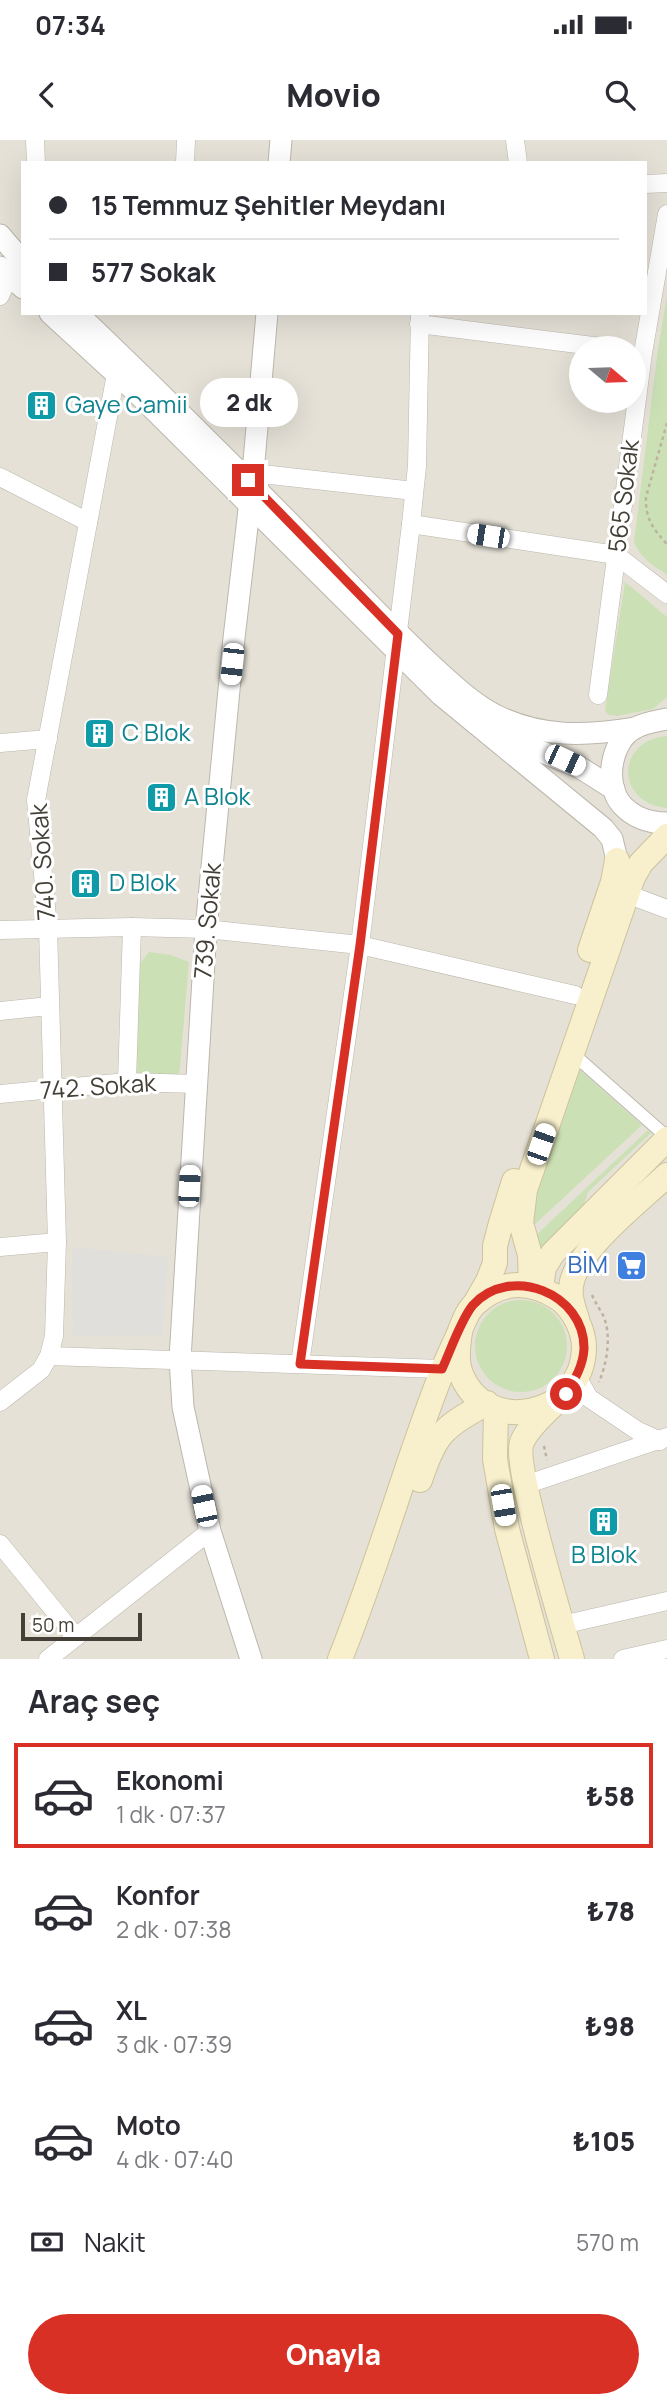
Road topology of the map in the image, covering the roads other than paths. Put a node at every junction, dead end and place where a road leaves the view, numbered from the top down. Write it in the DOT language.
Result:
graph roads {
  1 [pos="35,140"];
  2 [pos="186,140"];
  3 [pos="281,140"];
  4 [pos="515,140"];
  5 [pos="36,161"];
  6 [pos="186,161"];
  7 [pos="279,161"];
  8 [pos="518,161"];
  9 [pos="667,183"];
  10 [pos="647,184"];
  11 [pos="667,214"];
  12 [pos="0,235"];
  13 [pos="16,267"];
  14 [pos="0,296"];
  15 [pos="647,309"];
  16 [pos="52,315"];
  17 [pos="79,315"];
  18 [pos="267,315"];
  19 [pos="646,315"];
  20 [pos="420,318"];
  21 [pos="641,336"];
  22 [pos="569,342"];
  23 [pos="116,374"];
  24 [pos="631,413"];
  25 [pos="0,477"];
  26 [pos="253,479"];
  27 [pos="414,491"];
  28 [pos="250,508"];
  29 [pos="88,522"];
  30 [pos="411,524"];
  31 [pos="616,555"];
  32 [pos="667,594"];
  33 [pos="397,642"];
  34 [pos="598,695"];
  35 [pos="656,720"];
  36 [pos="479,725"];
  37 [pos="48,740"];
  38 [pos="0,743"];
  39 [pos="618,797"];
  40 [pos="667,823"];
  41 [pos="667,836"];
  42 [pos="617,860"];
  43 [pos="627,894"];
  44 [pos="667,909"];
  45 [pos="132,927"];
  46 [pos="48,928"];
  47 [pos="206,929"];
  48 [pos="0,930"];
  49 [pos="360,945"];
  50 [pos="575,995"];
  51 [pos="49,1006"];
  52 [pos="0,1012"];
  53 [pos="572,1053"];
  54 [pos="127,1082"];
  55 [pos="197,1084"];
  56 [pos="52,1090"];
  57 [pos="0,1094"];
  58 [pos="667,1138"];
  59 [pos="667,1175"];
  60 [pos="57,1242"];
  61 [pos="0,1247"];
  62 [pos="536,1287"];
  63 [pos="474,1304"];
  64 [pos="579,1323"];
  65 [pos="460,1332"];
  66 [pos="49,1356"];
  67 [pos="180,1359"];
  68 [pos="300,1364"];
  69 [pos="442,1369"];
  70 [pos="577,1377"];
  71 [pos="0,1402"];
  72 [pos="556,1402"];
  73 [pos="492,1406"];
  74 [pos="663,1439"];
  75 [pos="525,1485"];
  76 [pos="210,1531"];
  77 [pos="0,1544"];
  78 [pos="667,1601"];
  79 [pos="562,1625"];
  80 [pos="76,1637"];
  81 [pos="667,1649"];
  82 [pos="48,1659"];
  83 [pos="251,1659"];
  84 [pos="340,1659"];
  85 [pos="358,1659"];
  86 [pos="542,1659"];
  87 [pos="572,1659"];
  88 [pos="623,1659"];
  1 -- 5 [label="street"];
  2 -- 6 [label="street"];
  3 -- 7 [label="street"];
  4 -- 8 [label="street"];
  9 -- 10 [label="street"];
  11 -- 15 [label="street, 565 Sokak"];
  12 -- 13 [label="street"];
  13 -- 14 [label="street"];
  16 -- 23 [label="street"];
  17 -- 26 [label="street"];
  18 -- 26 [label="street, 739. Sokak"];
  19 -- 21 [label="street, 565 Sokak"];
  20 -- 22 [label="street"];
  20 -- 27 [label="street"];
  23 -- 28 [label="street"];
  23 -- 29 [label="street, 740. Sokak"];
  24 -- 31 [label="street, 565 Sokak"];
  25 -- 29 [label="street"];
  26 -- 27 [label="street"];
  26 -- 28 [label="street, 739. Sokak"];
  26 -- 33 [label="street"];
  27 -- 30 [label="street"];
  28 -- 33 [label="street"];
  28 -- 47 [label="street, 739. Sokak"];
  29 -- 37 [label="street, 740. Sokak"];
  30 -- 31 [label="street"];
  30 -- 33 [label="street"];
  31 -- 32 [label="street"];
  31 -- 34 [label="street, 565 Sokak"];
  33 -- 35 [label="street"];
  33 -- 36 [label="street"];
  33 -- 49 [label="street"];
  35 -- 39 [label="street"];
  36 -- 39 [label="street"];
  36 -- 42 [label="street"];
  37 -- 38 [label="street"];
  37 -- 46 [label="street, 740. Sokak"];
  39 -- 40 [label="street"];
  39 -- 42 [label="street"];
  41 -- 43 [label="main road"];
  42 -- 50 [label="main road"];
  43 -- 44 [label="street"];
  43 -- 53 [label="main road"];
  45 -- 46 [label="street"];
  45 -- 47 [label="street"];
  45 -- 54 [label="street"];
  46 -- 48 [label="street"];
  46 -- 51 [label="street, 740. Sokak"];
  47 -- 49 [label="street"];
  47 -- 55 [label="street, 739. Sokak"];
  49 -- 50 [label="street"];
  49 -- 68 [label="street"];
  50 -- 63 [label="main road"];
  51 -- 52 [label="street"];
  51 -- 56 [label="street, 740. Sokak"];
  53 -- 58 [label="street"];
  53 -- 62 [label="main road"];
  54 -- 55 [label="street, 742. Sokak"];
  54 -- 56 [label="street, 742. Sokak"];
  55 -- 67 [label="street, 739. Sokak"];
  56 -- 57 [label="street, 742. Sokak"];
  56 -- 60 [label="street, 740. Sokak"];
  58 -- 62 [label="main road"];
  59 -- 64 [label="main road"];
  60 -- 61 [label="street"];
  60 -- 66 [label="street, 740. Sokak"];
  62 -- 63 [label="main road"];
  62 -- 64 [label="main road"];
  63 -- 65 [label="main road"];
  64 -- 70 [label="main road"];
  65 -- 69 [label="main road"];
  65 -- 73 [label="main road"];
  66 -- 67 [label="street"];
  66 -- 71 [label="street"];
  67 -- 68 [label="street"];
  67 -- 76 [label="street, 739. Sokak"];
  68 -- 69 [label="street"];
  69 -- 84 [label="main road"];
  70 -- 72 [label="main road"];
  70 -- 74 [label="street"];
  72 -- 73 [label="main road"];
  72 -- 75 [label="main road"];
  73 -- 85 [label="main road"];
  73 -- 86 [label="main road"];
  74 -- 75 [label="street"];
  75 -- 79 [label="main road"];
  76 -- 80 [label="street"];
  76 -- 83 [label="street, 739. Sokak"];
  77 -- 80 [label="street"];
  78 -- 79 [label="street"];
  79 -- 87 [label="main road"];
  80 -- 82 [label="street"];
  81 -- 88 [label="street"];
}
